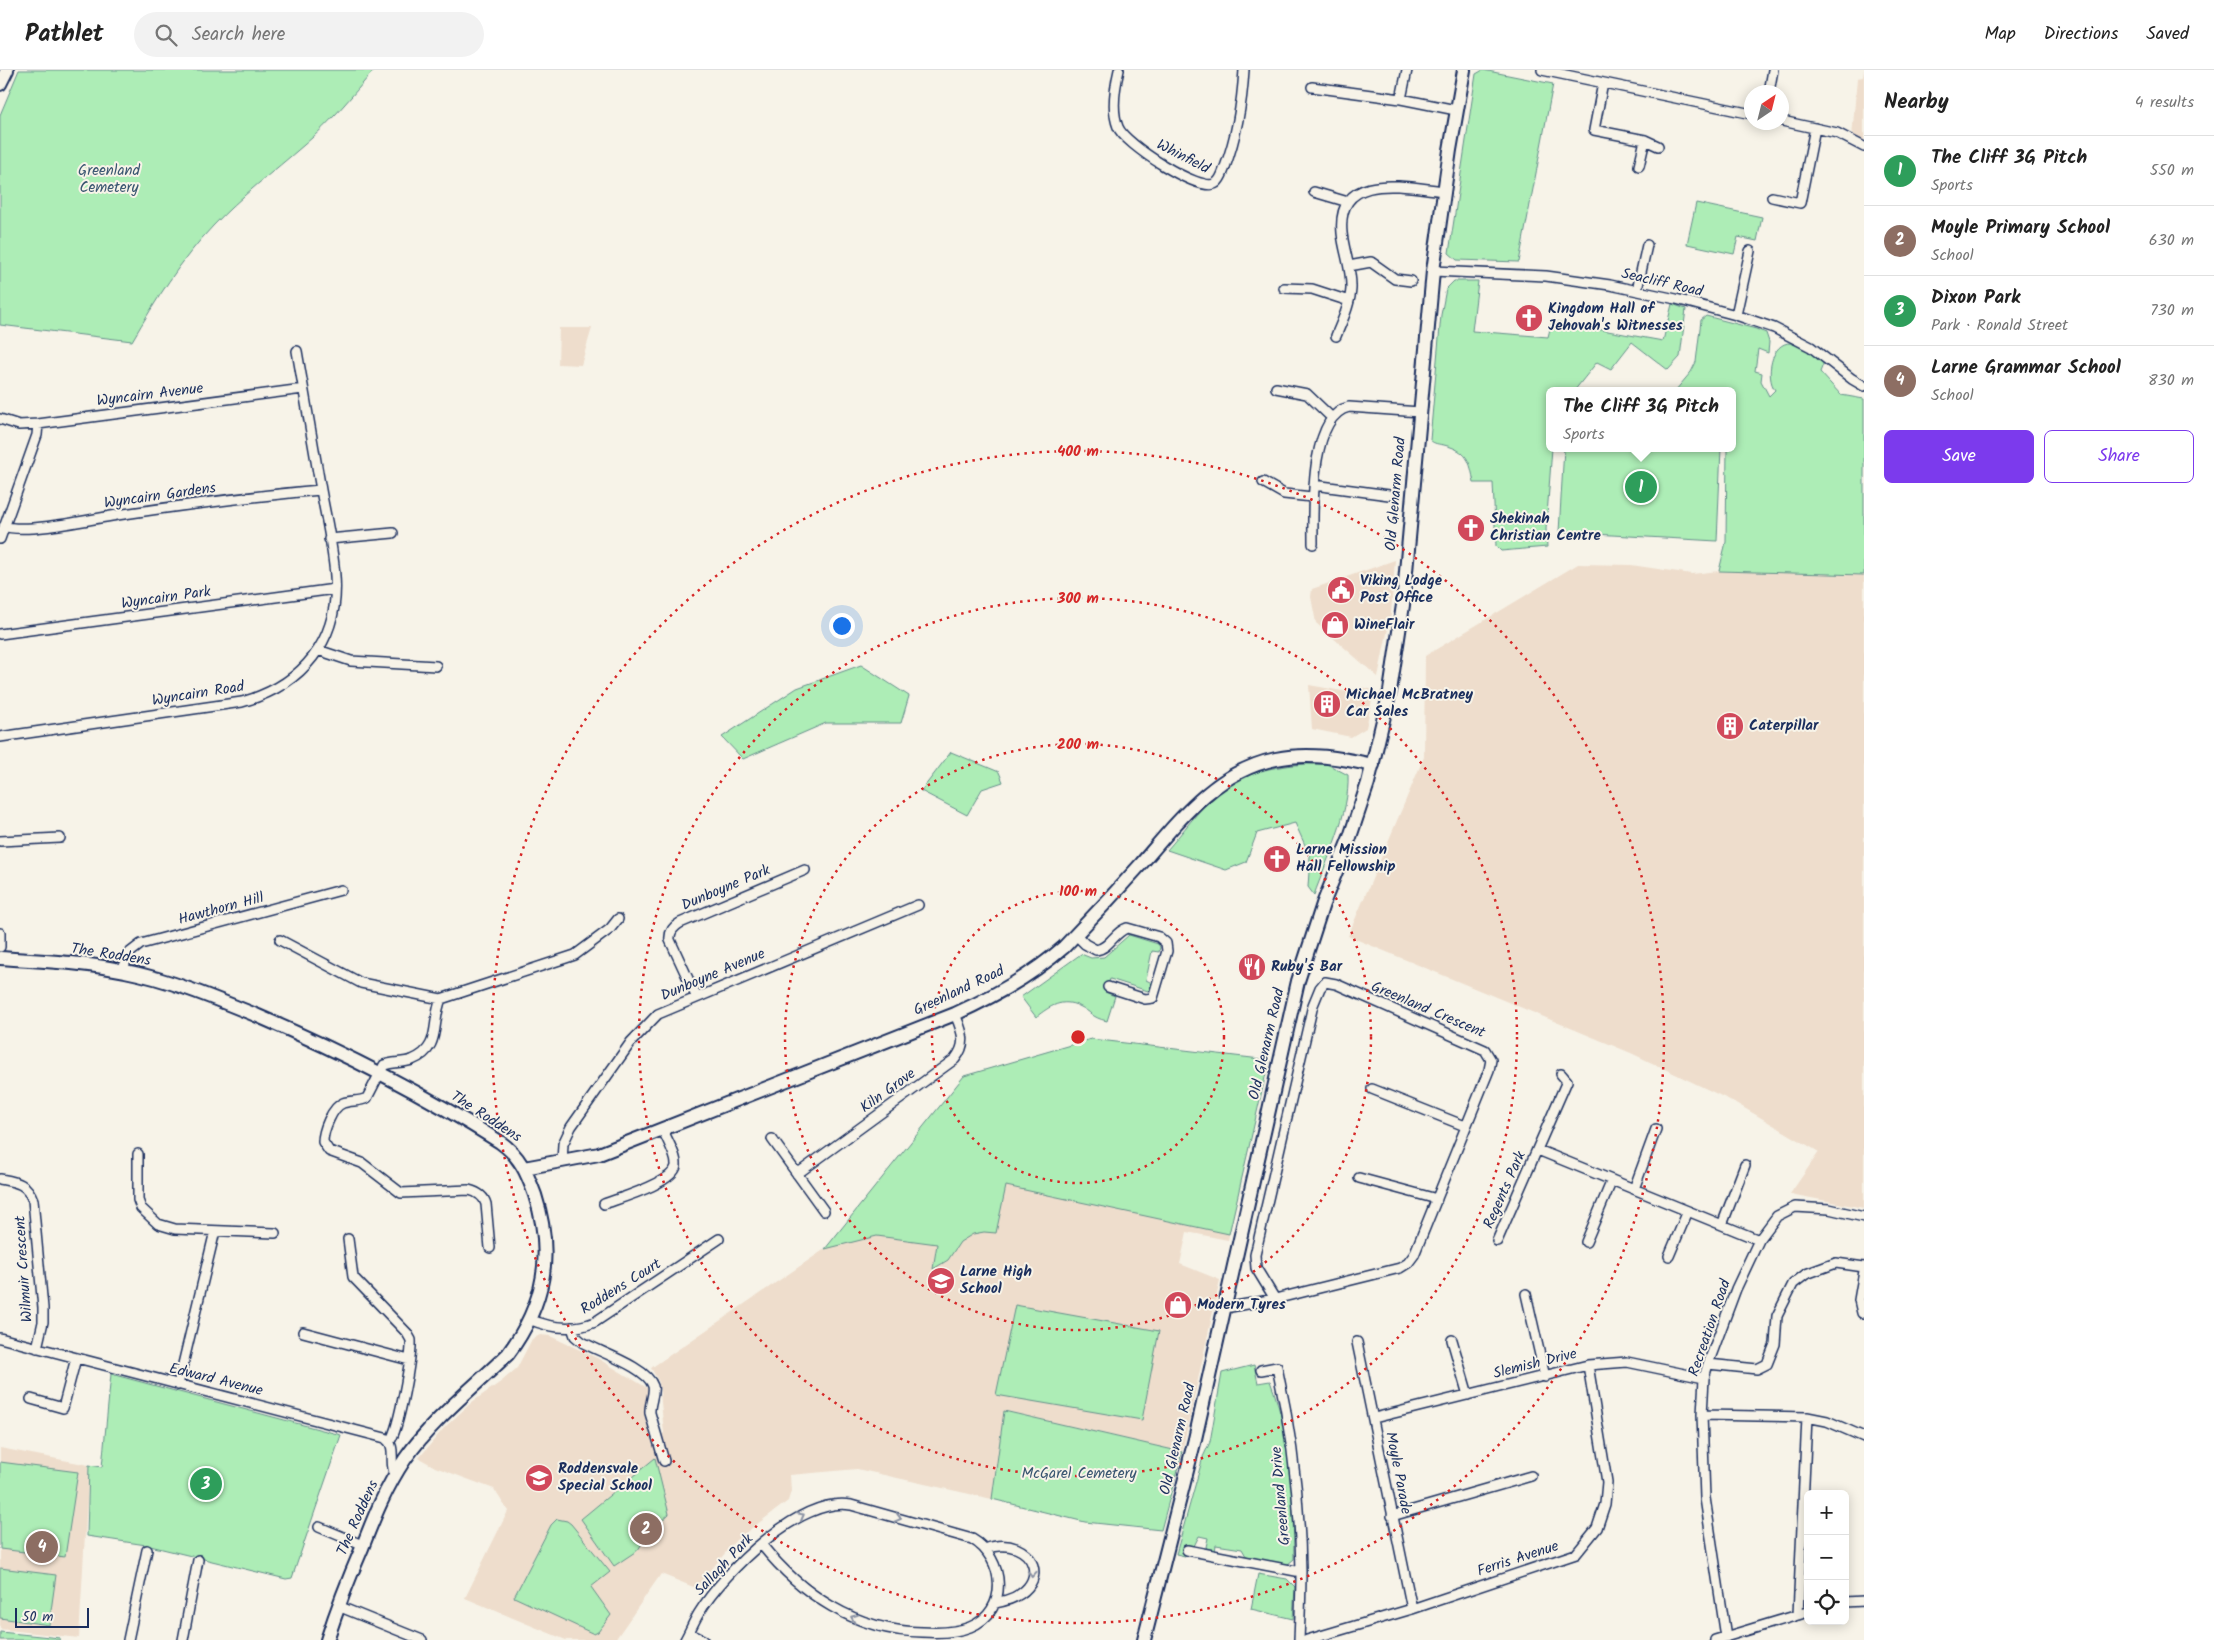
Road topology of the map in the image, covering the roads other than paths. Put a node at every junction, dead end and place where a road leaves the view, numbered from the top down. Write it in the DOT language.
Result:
graph roads {
  1 [pos="7,70"];
  2 [pos="1119,70"];
  3 [pos="1244,70"];
  4 [pos="1407,70"];
  5 [pos="1464,70"];
  6 [pos="1542,70"];
  7 [pos="1773,70"];
  8 [pos="1603,83"];
  9 [pos="0,84"];
  10 [pos="1770,85"];
  11 [pos="1312,87"];
  12 [pos="1401,99"];
  13 [pos="1456,110"];
  14 [pos="1744,112"];
  15 [pos="1789,122"];
  16 [pos="1815,128"];
  17 [pos="1645,140"];
  18 [pos="1658,146"];
  19 [pos="1864,147"];
  20 [pos="1640,166"];
  21 [pos="1444,191"];
  22 [pos="1314,192"];
  23 [pos="1772,197"];
  24 [pos="1348,202"];
  25 [pos="1647,244"];
  26 [pos="1750,251"];
  27 [pos="1349,266"];
  28 [pos="1433,271"];
  29 [pos="1411,281"];
  30 [pos="1284,288"];
  31 [pos="1637,290"];
  32 [pos="1349,301"];
  33 [pos="1736,315"];
  34 [pos="1336,336"];
  35 [pos="297,351"];
  36 [pos="1864,386"];
  37 [pos="1276,388"];
  38 [pos="303,389"];
  39 [pos="1420,412"];
  40 [pos="1331,417"];
  41 [pos="0,419"];
  42 [pos="38,424"];
  43 [pos="1263,482"];
  44 [pos="1314,484"];
  45 [pos="321,490"];
  46 [pos="1390,495"];
  47 [pos="1312,497"];
  48 [pos="4,526"];
  49 [pos="393,533"];
  50 [pos="0,539"];
  51 [pos="329,539"];
  52 [pos="1313,544"];
  53 [pos="335,589"];
  54 [pos="0,634"];
  55 [pos="318,650"];
  56 [pos="436,666"];
  57 [pos="0,737"];
  58 [pos="1373,765"];
  59 [pos="0,841"];
  60 [pos="56,842"];
  61 [pos="805,870"];
  62 [pos="341,890"];
  63 [pos="918,905"];
  64 [pos="618,919"];
  65 [pos="0,933"];
  66 [pos="1076,935"];
  67 [pos="280,940"];
  68 [pos="0,948"];
  69 [pos="0,958"];
  70 [pos="123,970"];
  71 [pos="1108,987"];
  72 [pos="696,996"];
  73 [pos="441,999"];
  74 [pos="955,1014"];
  75 [pos="381,1072"];
  76 [pos="1561,1074"];
  77 [pos="1372,1089"];
  78 [pos="1465,1126"];
  79 [pos="1656,1129"];
  80 [pos="663,1130"];
  81 [pos="772,1139"];
  82 [pos="1538,1150"];
  83 [pos="138,1154"];
  84 [pos="562,1162"];
  85 [pos="1745,1165"];
  86 [pos="524,1168"];
  87 [pos="797,1174"];
  88 [pos="1359,1178"];
  89 [pos="0,1179"];
  90 [pos="1612,1180"];
  91 [pos="1634,1189"];
  92 [pos="1437,1199"];
  93 [pos="604,1204"];
  94 [pos="824,1211"];
  95 [pos="1688,1211"];
  96 [pos="1864,1217"];
  97 [pos="1722,1225"];
  98 [pos="215,1230"];
  99 [pos="275,1233"];
  100 [pos="348,1238"];
  101 [pos="719,1239"];
  102 [pos="1759,1240"];
  103 [pos="1498,1241"];
  104 [pos="1586,1242"];
  105 [pos="490,1248"];
  106 [pos="1669,1256"];
  107 [pos="1864,1267"];
  108 [pos="1864,1271"];
  109 [pos="1526,1294"];
  110 [pos="1275,1299"];
  111 [pos="1225,1308"];
  112 [pos="1864,1313"];
  113 [pos="529,1319"];
  114 [pos="572,1328"];
  115 [pos="302,1332"];
  116 [pos="0,1338"];
  117 [pos="1452,1340"];
  118 [pos="1357,1342"];
  119 [pos="37,1348"];
  120 [pos="76,1358"];
  121 [pos="409,1360"];
  122 [pos="1708,1364"];
  123 [pos="1588,1365"];
  124 [pos="1261,1370"];
  125 [pos="1545,1377"];
  126 [pos="1704,1378"];
  127 [pos="178,1384"];
  128 [pos="1468,1395"];
  129 [pos="31,1399"];
  130 [pos="1702,1415"];
  131 [pos="1807,1417"];
  132 [pos="1374,1418"];
  133 [pos="1864,1437"];
  134 [pos="390,1441"];
  135 [pos="664,1461"];
  136 [pos="396,1474"];
  137 [pos="1531,1476"];
  138 [pos="1392,1516"];
  139 [pos="318,1528"];
  140 [pos="761,1544"];
  141 [pos="362,1545"];
  142 [pos="985,1549"];
  143 [pos="147,1550"];
  144 [pos="1187,1550"];
  145 [pos="198,1560"];
  146 [pos="1301,1572"];
  147 [pos="996,1603"];
  148 [pos="338,1606"];
  149 [pos="1412,1608"];
  150 [pos="1804,1613"];
  151 [pos="1798,1615"];
  152 [pos="687,1636"];
  153 [pos="1726,1637"];
  154 [pos="128,1640"];
  155 [pos="183,1640"];
  156 [pos="327,1640"];
  157 [pos="422,1640"];
  158 [pos="702,1640"];
  159 [pos="1144,1640"];
  160 [pos="1299,1640"];
  161 [pos="1307,1640"];
  162 [pos="1715,1640"];
  1 -- 9 [label="street"];
  2 -- 3 [label="street, Whinfield"];
  4 -- 12 [label="street"];
  5 -- 13 [label="street, Old Glenarm Road"];
  6 -- 8 [label="street"];
  7 -- 10 [label="street"];
  8 -- 14 [label="street"];
  8 -- 17 [label="street"];
  11 -- 12 [label="street"];
  12 -- 13 [label="street"];
  13 -- 21 [label="street, Old Glenarm Road"];
  15 -- 16 [label="street"];
  16 -- 19 [label="street"];
  16 -- 23 [label="street"];
  17 -- 18 [label="street"];
  17 -- 20 [label="street"];
  21 -- 24 [label="street"];
  21 -- 28 [label="street, Old Glenarm Road"];
  22 -- 24 [label="street"];
  24 -- 27 [label="street"];
  25 -- 31 [label="street"];
  26 -- 33 [label="street"];
  27 -- 29 [label="street"];
  27 -- 32 [label="street"];
  28 -- 31 [label="street, Seacliff Road"];
  28 -- 39 [label="street, Old Glenarm Road"];
  30 -- 32 [label="street"];
  31 -- 33 [label="street, Seacliff Road"];
  32 -- 34 [label="street"];
  33 -- 36 [label="street, Seacliff Road"];
  35 -- 38 [label="street, Wyncairn Road"];
  37 -- 40 [label="street"];
  38 -- 42 [label="street, Wyncairn Avenue"];
  38 -- 45 [label="street, Wyncairn Road"];
  39 -- 40 [label="street"];
  39 -- 58 [label="street, Old Glenarm Road"];
  40 -- 44 [label="street"];
  41 -- 42 [label="street, Wyncairn Avenue"];
  42 -- 48 [label="street"];
  43 -- 47 [label="street"];
  44 -- 46 [label="street"];
  44 -- 47 [label="street"];
  45 -- 48 [label="street, Wyncairn Gardens"];
  45 -- 51 [label="street, Wyncairn Road"];
  47 -- 52 [label="street"];
  48 -- 50 [label="street"];
  49 -- 51 [label="street"];
  51 -- 53 [label="street, Wyncairn Road"];
  53 -- 54 [label="street, Wyncairn Park"];
  53 -- 55 [label="street, Wyncairn Road"];
  55 -- 56 [label="street"];
  55 -- 57 [label="street, Wyncairn Road"];
  58 -- 66 [label="street, Greenland Road"];
  58 -- 111 [label="street, Old Glenarm Road"];
  59 -- 60 [label="street"];
  61 -- 72 [label="street, Dunboyne Park"];
  62 -- 70 [label="street, Hawthorn Hill"];
  63 -- 72 [label="street, Dunboyne Avenue"];
  64 -- 73 [label="street"];
  65 -- 68 [label="street"];
  66 -- 71 [label="street"];
  66 -- 74 [label="street, Greenland Road"];
  67 -- 73 [label="street"];
  69 -- 70 [label="street, The Roddens"];
  70 -- 75 [label="street, The Roddens"];
  72 -- 84 [label="street, Dunboyne Avenue"];
  73 -- 75 [label="street"];
  74 -- 80 [label="street, Greenland Road"];
  74 -- 87 [label="street, Kiln Grove"];
  75 -- 86 [label="street, The Roddens"];
  75 -- 105 [label="street"];
  76 -- 82 [label="street, Regents Park"];
  77 -- 78 [label="street"];
  78 -- 92 [label="street, Greenland Crescent"];
  78 -- 110 [label="street, Greenland Crescent"];
  79 -- 91 [label="street"];
  80 -- 84 [label="street, Greenland Road"];
  80 -- 93 [label="street"];
  81 -- 87 [label="street"];
  82 -- 90 [label="street, Regents Park"];
  82 -- 103 [label="street, Regents Park"];
  83 -- 98 [label="street"];
  84 -- 86 [label="street, Greenland Road"];
  85 -- 97 [label="street"];
  86 -- 113 [label="street, The Roddens"];
  87 -- 94 [label="street"];
  88 -- 92 [label="street"];
  89 -- 119 [label="street, Wilmuir Crescent"];
  90 -- 91 [label="street, Regents Park"];
  90 -- 104 [label="street"];
  91 -- 95 [label="street, Regents Park"];
  92 -- 110 [label="street, Greenland Crescent"];
  95 -- 97 [label="street, Regents Park"];
  95 -- 106 [label="street"];
  96 -- 102 [label="street, Recreation Road"];
  97 -- 102 [label="street, Regents Park"];
  98 -- 99 [label="street"];
  98 -- 127 [label="street"];
  100 -- 121 [label="street"];
  101 -- 114 [label="street, Roddens Court"];
  102 -- 122 [label="street, Recreation Road"];
  107 -- 122 [label="street"];
  108 -- 112 [label="street"];
  109 -- 125 [label="street"];
  110 -- 111 [label="street, Greenland Crescent"];
  111 -- 159 [label="street, Old Glenarm Road"];
  113 -- 114 [label="street, Roddens Court"];
  113 -- 136 [label="street, The Roddens"];
  114 -- 135 [label="street"];
  115 -- 121 [label="street"];
  116 -- 119 [label="street, Edward Avenue"];
  117 -- 128 [label="street"];
  118 -- 132 [label="street, Moyle Parade"];
  119 -- 120 [label="street, Edward Avenue"];
  120 -- 127 [label="street, Edward Avenue"];
  120 -- 129 [label="street"];
  121 -- 134 [label="street"];
  122 -- 126 [label="street, Recreation Road"];
  123 -- 125 [label="street, Slemish Drive"];
  123 -- 126 [label="street, Slemish Drive"];
  123 -- 149 [label="street, Ferris Avenue"];
  124 -- 146 [label="street, Greenland Drive"];
  125 -- 128 [label="street, Slemish Drive"];
  126 -- 130 [label="street, Recreation Road"];
  127 -- 134 [label="street, Edward Avenue"];
  128 -- 132 [label="street, Slemish Drive"];
  130 -- 131 [label="street"];
  130 -- 153 [label="street, Recreation Road"];
  131 -- 133 [label="street"];
  131 -- 151 [label="street"];
  132 -- 138 [label="street, Moyle Parade"];
  134 -- 136 [label="street"];
  136 -- 141 [label="street, The Roddens"];
  137 -- 138 [label="street"];
  138 -- 149 [label="street, Moyle Parade"];
  139 -- 141 [label="street"];
  140 -- 142 [label="street, Sallagh Park, one-way"];
  147 -- 140 [label="street, one-way"];
  140 -- 152 [label="street, Sallagh Park"];
  141 -- 148 [label="street, The Roddens"];
  142 -- 147 [label="street"];
  142 -- 147 [label="street, one-way"];
  143 -- 154 [label="street"];
  144 -- 146 [label="street"];
  145 -- 155 [label="street"];
  146 -- 160 [label="street, Greenland Drive"];
  148 -- 156 [label="street, The Roddens"];
  148 -- 157 [label="street"];
  149 -- 161 [label="street, Ferris Avenue"];
  150 -- 151 [label="street"];
  151 -- 153 [label="street"];
  152 -- 158 [label="street"];
  153 -- 162 [label="street"];
}
